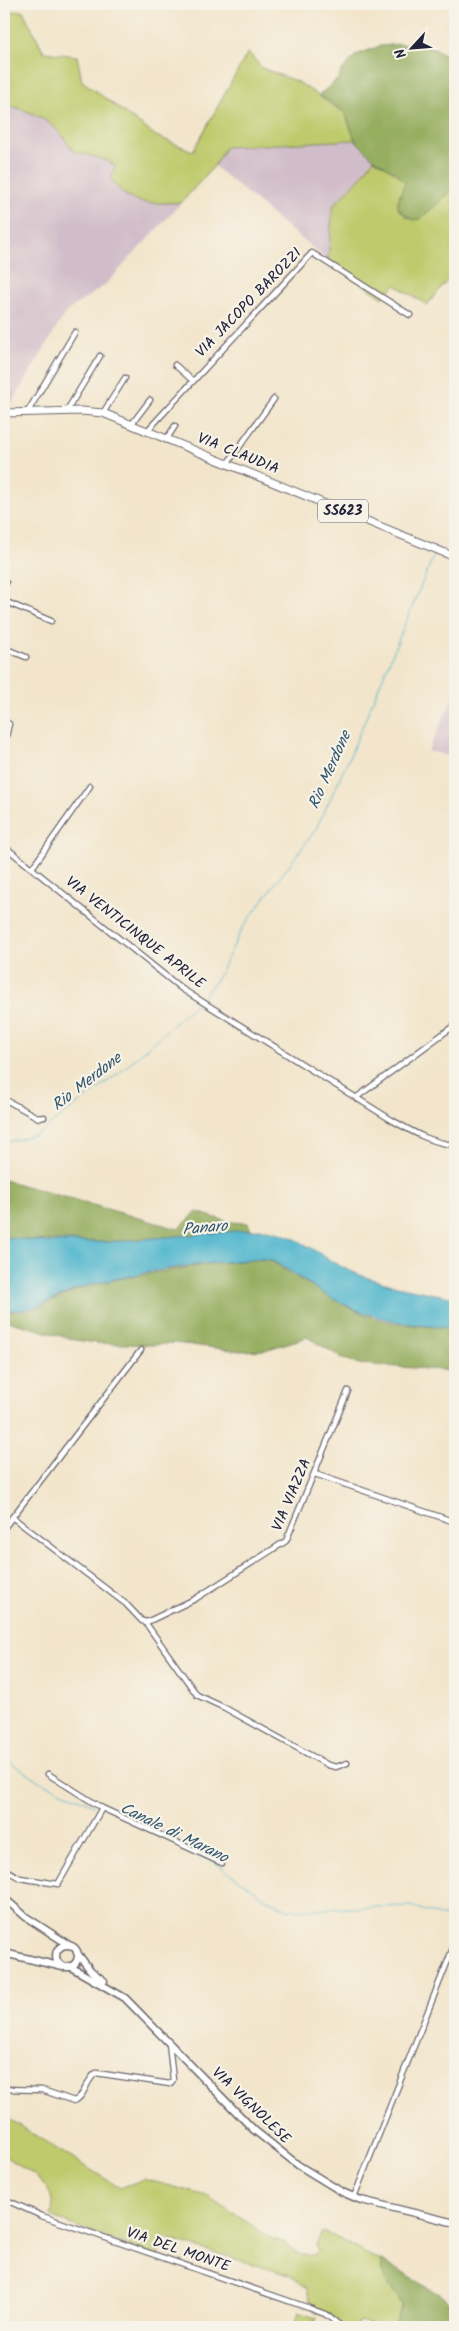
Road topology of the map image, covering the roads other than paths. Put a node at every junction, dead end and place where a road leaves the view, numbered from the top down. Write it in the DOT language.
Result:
graph roads {
  1 [pos="410,315"];
  2 [pos="75,332"];
  3 [pos="100,356"];
  4 [pos="175,365"];
  5 [pos="125,378"];
  6 [pos="192,380"];
  7 [pos="274,399"];
  8 [pos="150,400"];
  9 [pos="66,412"];
  10 [pos="4,413"];
  11 [pos="27,413"];
  12 [pos="103,413"];
  13 [pos="131,425"];
  14 [pos="175,426"];
  15 [pos="146,432"];
  16 [pos="166,440"];
  17 [pos="227,464"];
  18 [pos="455,557"];
  19 [pos="4,601"];
  20 [pos="51,621"];
  21 [pos="4,648"];
  22 [pos="26,657"];
  23 [pos="4,720"];
  24 [pos="4,745"];
  25 [pos="90,786"];
  26 [pos="4,846"];
  27 [pos="32,868"];
  28 [pos="455,1024"];
  29 [pos="357,1098"];
  30 [pos="4,1099"];
  31 [pos="44,1117"];
  32 [pos="455,1145"];
  33 [pos="141,1350"];
  34 [pos="348,1391"];
  35 [pos="315,1474"];
  36 [pos="12,1517"];
  37 [pos="455,1522"];
  38 [pos="4,1528"];
  39 [pos="145,1622"];
  40 [pos="347,1764"];
  41 [pos="48,1774"];
  42 [pos="102,1809"];
  43 [pos="222,1863"];
  44 [pos="4,1869"];
  45 [pos="4,1898"];
  46 [pos="53,1935"];
  47 [pos="455,1943"];
  48 [pos="69,1945"];
  49 [pos="60,1949"];
  50 [pos="4,1953"];
  51 [pos="78,1953"];
  52 [pos="58,1960"];
  53 [pos="49,1964"];
  54 [pos="67,1966"];
  55 [pos="110,1988"];
  56 [pos="169,2042"];
  57 [pos="4,2089"];
  58 [pos="354,2197"];
  59 [pos="4,2199"];
  60 [pos="455,2223"];
  61 [pos="342,2327"];
  1 -- 6 [label="street, VIA JACOPO BAROZZI"];
  2 -- 11 [label="street"];
  3 -- 9 [label="street"];
  4 -- 6 [label="street"];
  5 -- 12 [label="street"];
  6 -- 15 [label="street, VIA JACOPO BAROZZI"];
  7 -- 17 [label="street"];
  8 -- 13 [label="street"];
  9 -- 11 [label="main road, VIA CLAUDIA / SS623"];
  9 -- 12 [label="main road, VIA CLAUDIA / SS623"];
  10 -- 11 [label="main road, VIA CLAUDIA / SS623"];
  12 -- 13 [label="main road, VIA CLAUDIA / SS623"];
  13 -- 15 [label="main road, VIA CLAUDIA / SS623"];
  14 -- 16 [label="street"];
  15 -- 16 [label="main road, VIA CLAUDIA / SS623"];
  16 -- 17 [label="main road, VIA CLAUDIA / SS623"];
  17 -- 18 [label="main road, VIA CLAUDIA / SS623"];
  19 -- 20 [label="street"];
  21 -- 22 [label="street"];
  23 -- 24 [label="street"];
  25 -- 27 [label="street"];
  26 -- 27 [label="street, VIA VENTICINQUE APRILE"];
  27 -- 29 [label="street, VIA VENTICINQUE APRILE"];
  28 -- 29 [label="street"];
  29 -- 32 [label="street, VIA VENTICINQUE APRILE"];
  30 -- 31 [label="street"];
  33 -- 36 [label="street"];
  34 -- 35 [label="street, VIA VIAZZA"];
  35 -- 37 [label="street"];
  35 -- 39 [label="street, VIA VIAZZA"];
  36 -- 38 [label="street"];
  36 -- 39 [label="street"];
  39 -- 40 [label="street"];
  41 -- 42 [label="street"];
  42 -- 43 [label="street"];
  42 -- 44 [label="street"];
  45 -- 46 [label="main road"];
  46 -- 48 [label="main road"];
  46 -- 49 [label="main road"];
  47 -- 58 [label="street"];
  48 -- 49 [label="main road"];
  48 -- 51 [label="main road"];
  49 -- 52 [label="main road"];
  50 -- 53 [label="main road"];
  51 -- 54 [label="main road"];
  51 -- 55 [label="main road"];
  52 -- 53 [label="main road"];
  52 -- 54 [label="main road"];
  53 -- 54 [label="main road"];
  54 -- 55 [label="main road"];
  55 -- 56 [label="main road, VIA VIGNOLESE"];
  56 -- 57 [label="street"];
  56 -- 58 [label="main road, VIA VIGNOLESE"];
  58 -- 60 [label="main road, VIA VIGNOLESE"];
  59 -- 61 [label="street, VIA DEL MONTE"];
}
